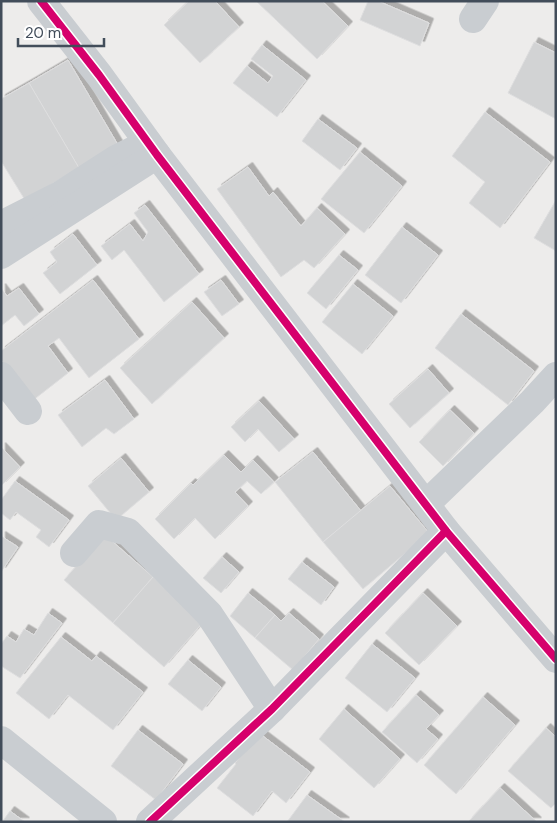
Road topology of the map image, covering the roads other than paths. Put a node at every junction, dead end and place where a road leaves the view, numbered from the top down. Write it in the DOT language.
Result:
graph roads {
  1 [pos="41,1"];
  2 [pos="152,149"];
  3 [pos="1,225"];
  4 [pos="1,255"];
  5 [pos="1,376"];
  6 [pos="556,376"];
  7 [pos="28,410"];
  8 [pos="426,504"];
  9 [pos="446,531"];
  10 [pos="74,553"];
  11 [pos="556,659"];
  12 [pos="272,709"];
  13 [pos="1,740"];
  14 [pos="103,822"];
  15 [pos="150,822"];
  1 -- 2 [label="street"];
  2 -- 3 [label="street"];
  2 -- 4 [label="street"];
  2 -- 8 [label="street"];
  5 -- 7 [label="street"];
  6 -- 8 [label="street"];
  8 -- 9 [label="street"];
  9 -- 11 [label="street"];
  9 -- 12 [label="street"];
  10 -- 12 [label="street"];
  12 -- 15 [label="street"];
  13 -- 14 [label="street"];
}
